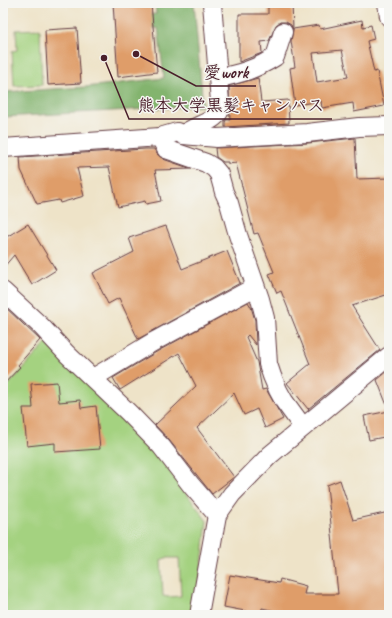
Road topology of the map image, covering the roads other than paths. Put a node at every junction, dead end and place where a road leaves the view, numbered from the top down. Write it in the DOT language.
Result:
graph roads {
  1 [pos="212,3"];
  2 [pos="387,3"];
  3 [pos="389,17"];
  4 [pos="283,32"];
  5 [pos="218,78"];
  6 [pos="389,126"];
  7 [pos="183,135"];
  8 [pos="160,137"];
  9 [pos="3,148"];
  10 [pos="255,287"];
  11 [pos="3,291"];
  12 [pos="389,356"];
  13 [pos="93,378"];
  14 [pos="303,427"];
  15 [pos="217,515"];
  16 [pos="201,615"];
  1 -- 5 [label="street"];
  2 -- 3 [label="street"];
  4 -- 5 [label="street"];
  5 -- 7 [label="street"];
  6 -- 7 [label="street"];
  7 -- 8 [label="street"];
  8 -- 9 [label="street"];
  8 -- 10 [label="street"];
  10 -- 13 [label="street"];
  10 -- 14 [label="street"];
  11 -- 13 [label="street"];
  12 -- 14 [label="street"];
  13 -- 15 [label="street"];
  14 -- 15 [label="street"];
  15 -- 16 [label="street"];
}
